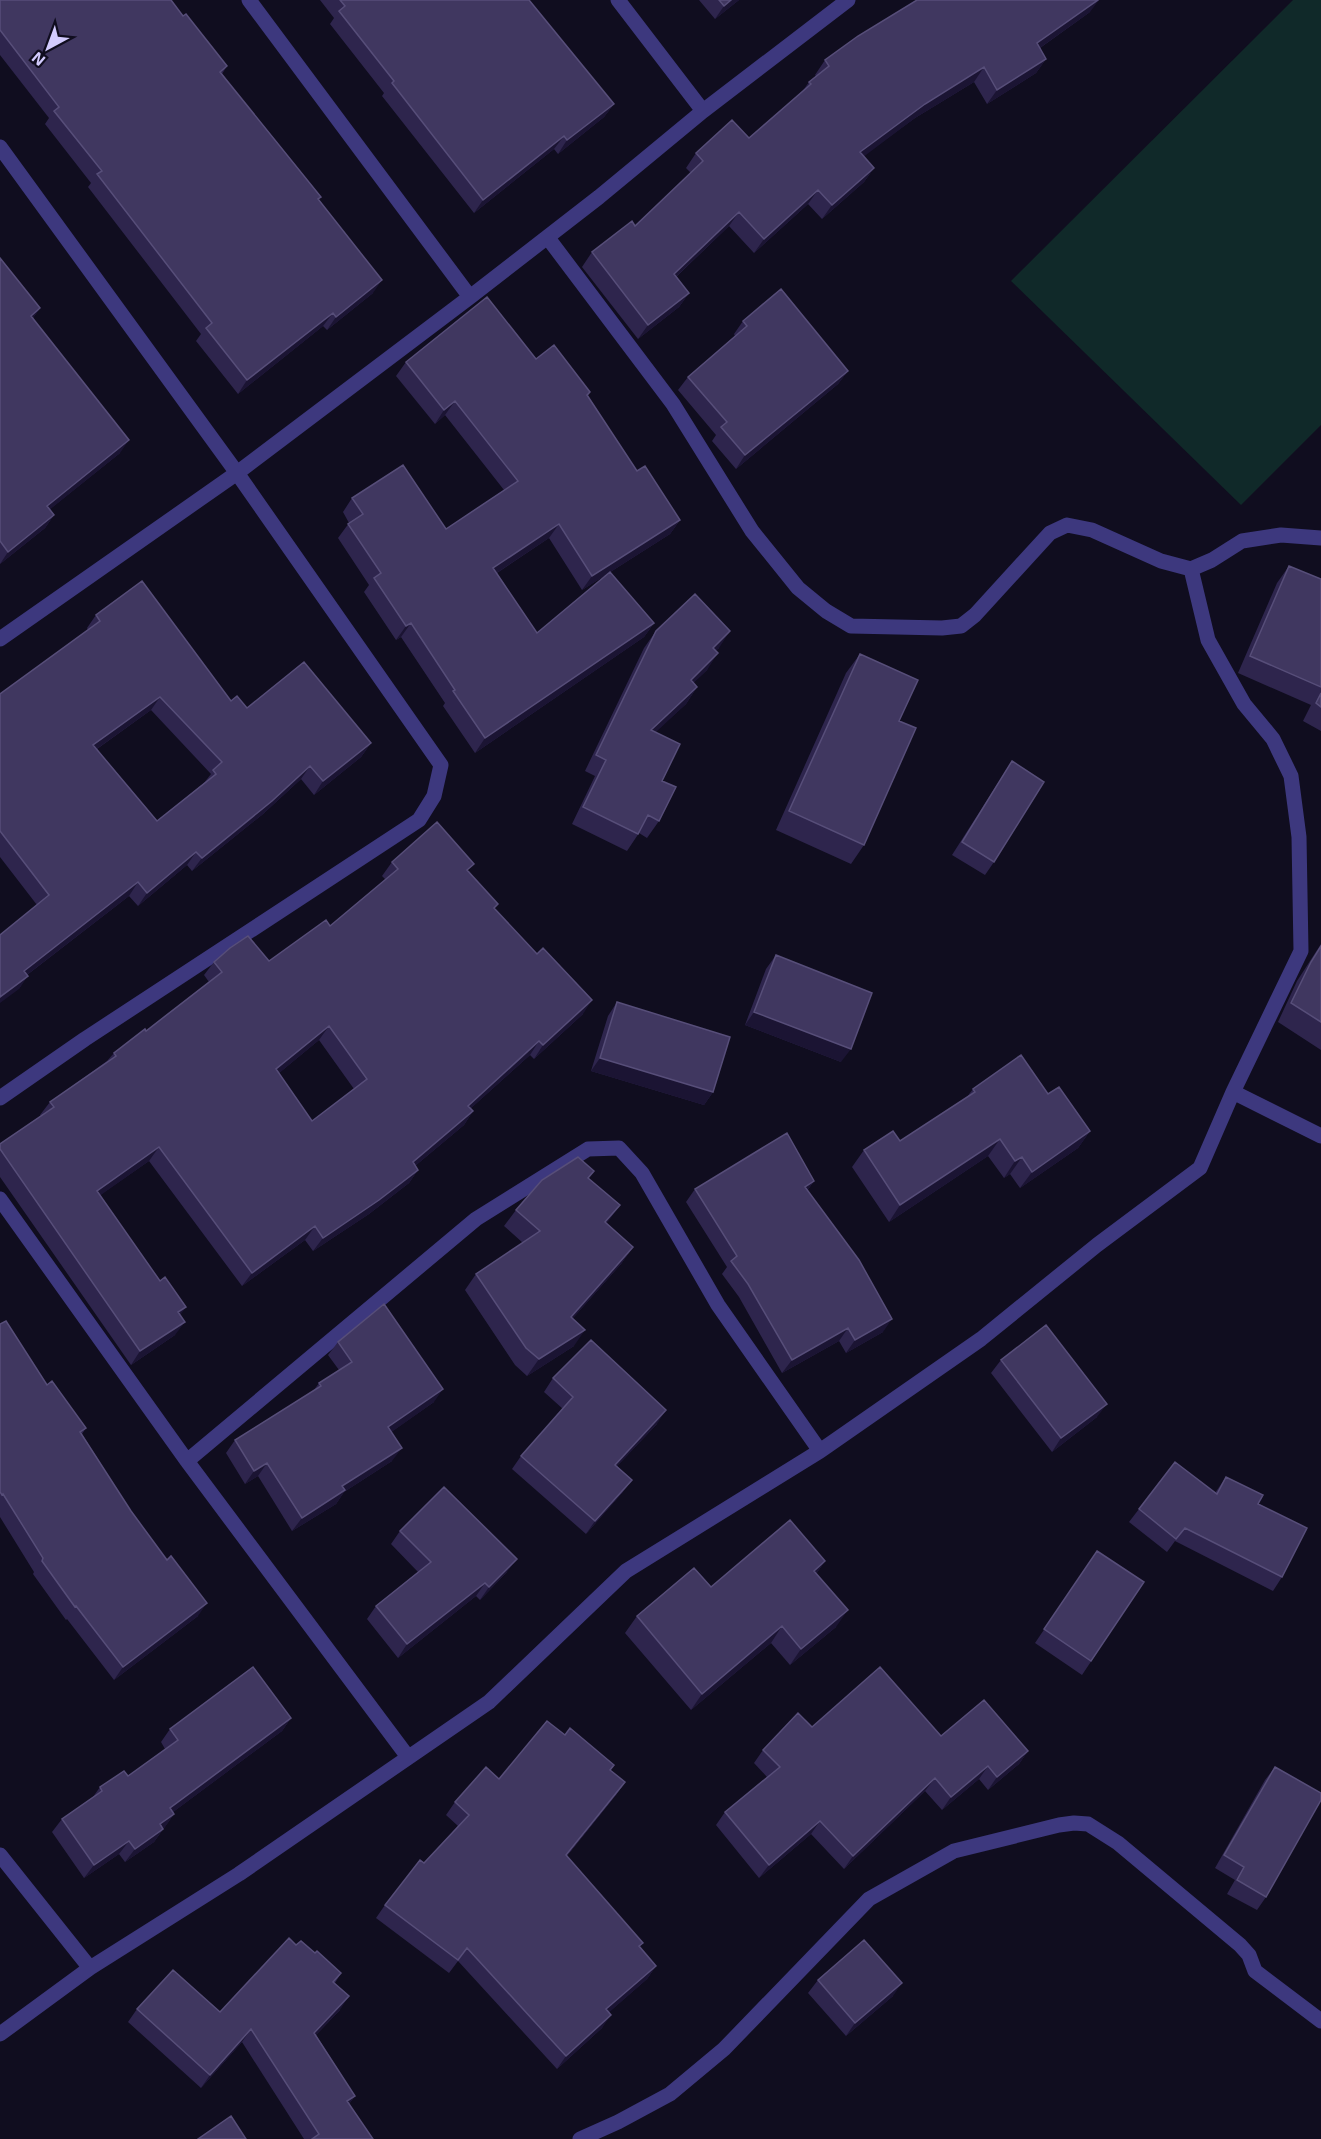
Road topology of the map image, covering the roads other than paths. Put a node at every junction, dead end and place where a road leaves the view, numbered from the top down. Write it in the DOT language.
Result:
graph roads {
  1 [pos="249,0"];
  2 [pos="618,0"];
  3 [pos="848,0"];
  4 [pos="703,111"];
  5 [pos="0,147"];
  6 [pos="548,238"];
  7 [pos="470,297"];
  8 [pos="237,472"];
  9 [pos="1321,538"];
  10 [pos="1191,569"];
  11 [pos="0,639"];
  12 [pos="1233,1092"];
  13 [pos="0,1098"];
  14 [pos="1321,1136"];
  15 [pos="0,1199"];
  16 [pos="820,1451"];
  17 [pos="187,1461"];
  18 [pos="408,1757"];
  19 [pos="0,1855"];
  20 [pos="90,1968"];
  21 [pos="1321,2021"];
  22 [pos="0,2034"];
  23 [pos="580,2139"];
  1 -- 7 [label="street"];
  2 -- 4 [label="street"];
  3 -- 4 [label="street"];
  4 -- 6 [label="street"];
  5 -- 8 [label="street"];
  6 -- 7 [label="street"];
  6 -- 10 [label="street"];
  7 -- 8 [label="street"];
  8 -- 11 [label="street"];
  8 -- 13 [label="street"];
  9 -- 10 [label="street"];
  10 -- 12 [label="street"];
  12 -- 14 [label="street"];
  12 -- 16 [label="street"];
  15 -- 17 [label="street"];
  16 -- 17 [label="street"];
  16 -- 18 [label="street"];
  17 -- 18 [label="street"];
  18 -- 20 [label="street"];
  19 -- 20 [label="street"];
  20 -- 22 [label="street"];
  21 -- 23 [label="street"];
}
